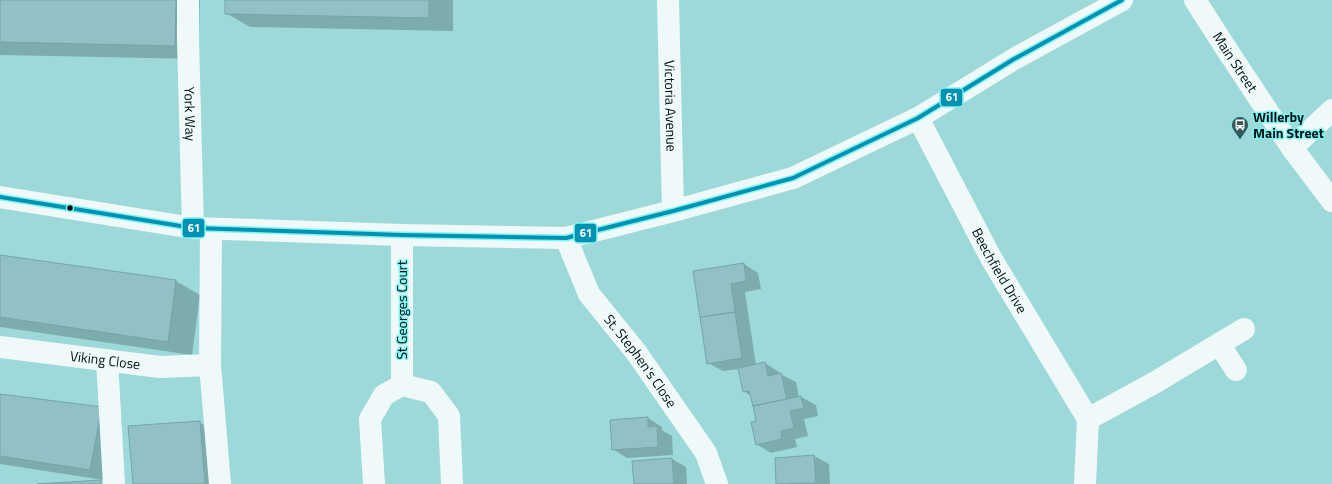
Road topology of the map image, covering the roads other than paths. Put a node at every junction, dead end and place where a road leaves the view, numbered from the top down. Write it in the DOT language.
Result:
graph roads {
  1 [pos="188,0"];
  2 [pos="668,0"];
  3 [pos="1122,0"];
  4 [pos="1195,0"];
  5 [pos="1332,110"];
  6 [pos="918,118"];
  7 [pos="1292,148"];
  8 [pos="0,197"];
  9 [pos="1332,201"];
  10 [pos="673,211"];
  11 [pos="202,229"];
  12 [pos="402,235"];
  13 [pos="566,238"];
  14 [pos="1244,329"];
  15 [pos="1219,344"];
  16 [pos="0,347"];
  17 [pos="107,360"];
  18 [pos="210,365"];
  19 [pos="1236,370"];
  20 [pos="402,385"];
  21 [pos="1088,419"];
  22 [pos="114,484"];
  23 [pos="220,484"];
  24 [pos="374,484"];
  25 [pos="452,484"];
  26 [pos="717,484"];
  27 [pos="1085,484"];
  1 -- 11 [label="street, York Way"];
  2 -- 10 [label="street, Victoria Avenue"];
  3 -- 6 [label="street"];
  4 -- 7 [label="street, Main Street"];
  5 -- 7 [label="street"];
  6 -- 10 [label="street"];
  6 -- 21 [label="street, Beechfield Drive"];
  7 -- 9 [label="street, Main Street"];
  8 -- 11 [label="street"];
  10 -- 13 [label="street"];
  11 -- 12 [label="street"];
  11 -- 18 [label="street"];
  12 -- 13 [label="street"];
  12 -- 20 [label="street, St Georges Court"];
  13 -- 26 [label="street, St. Stephen's Close"];
  14 -- 15 [label="street"];
  15 -- 19 [label="street"];
  15 -- 21 [label="street"];
  16 -- 17 [label="street, Viking Close"];
  17 -- 18 [label="street, Viking Close"];
  17 -- 22 [label="street"];
  18 -- 23 [label="street"];
  20 -- 24 [label="street"];
  20 -- 25 [label="street"];
  21 -- 27 [label="street"];
}
